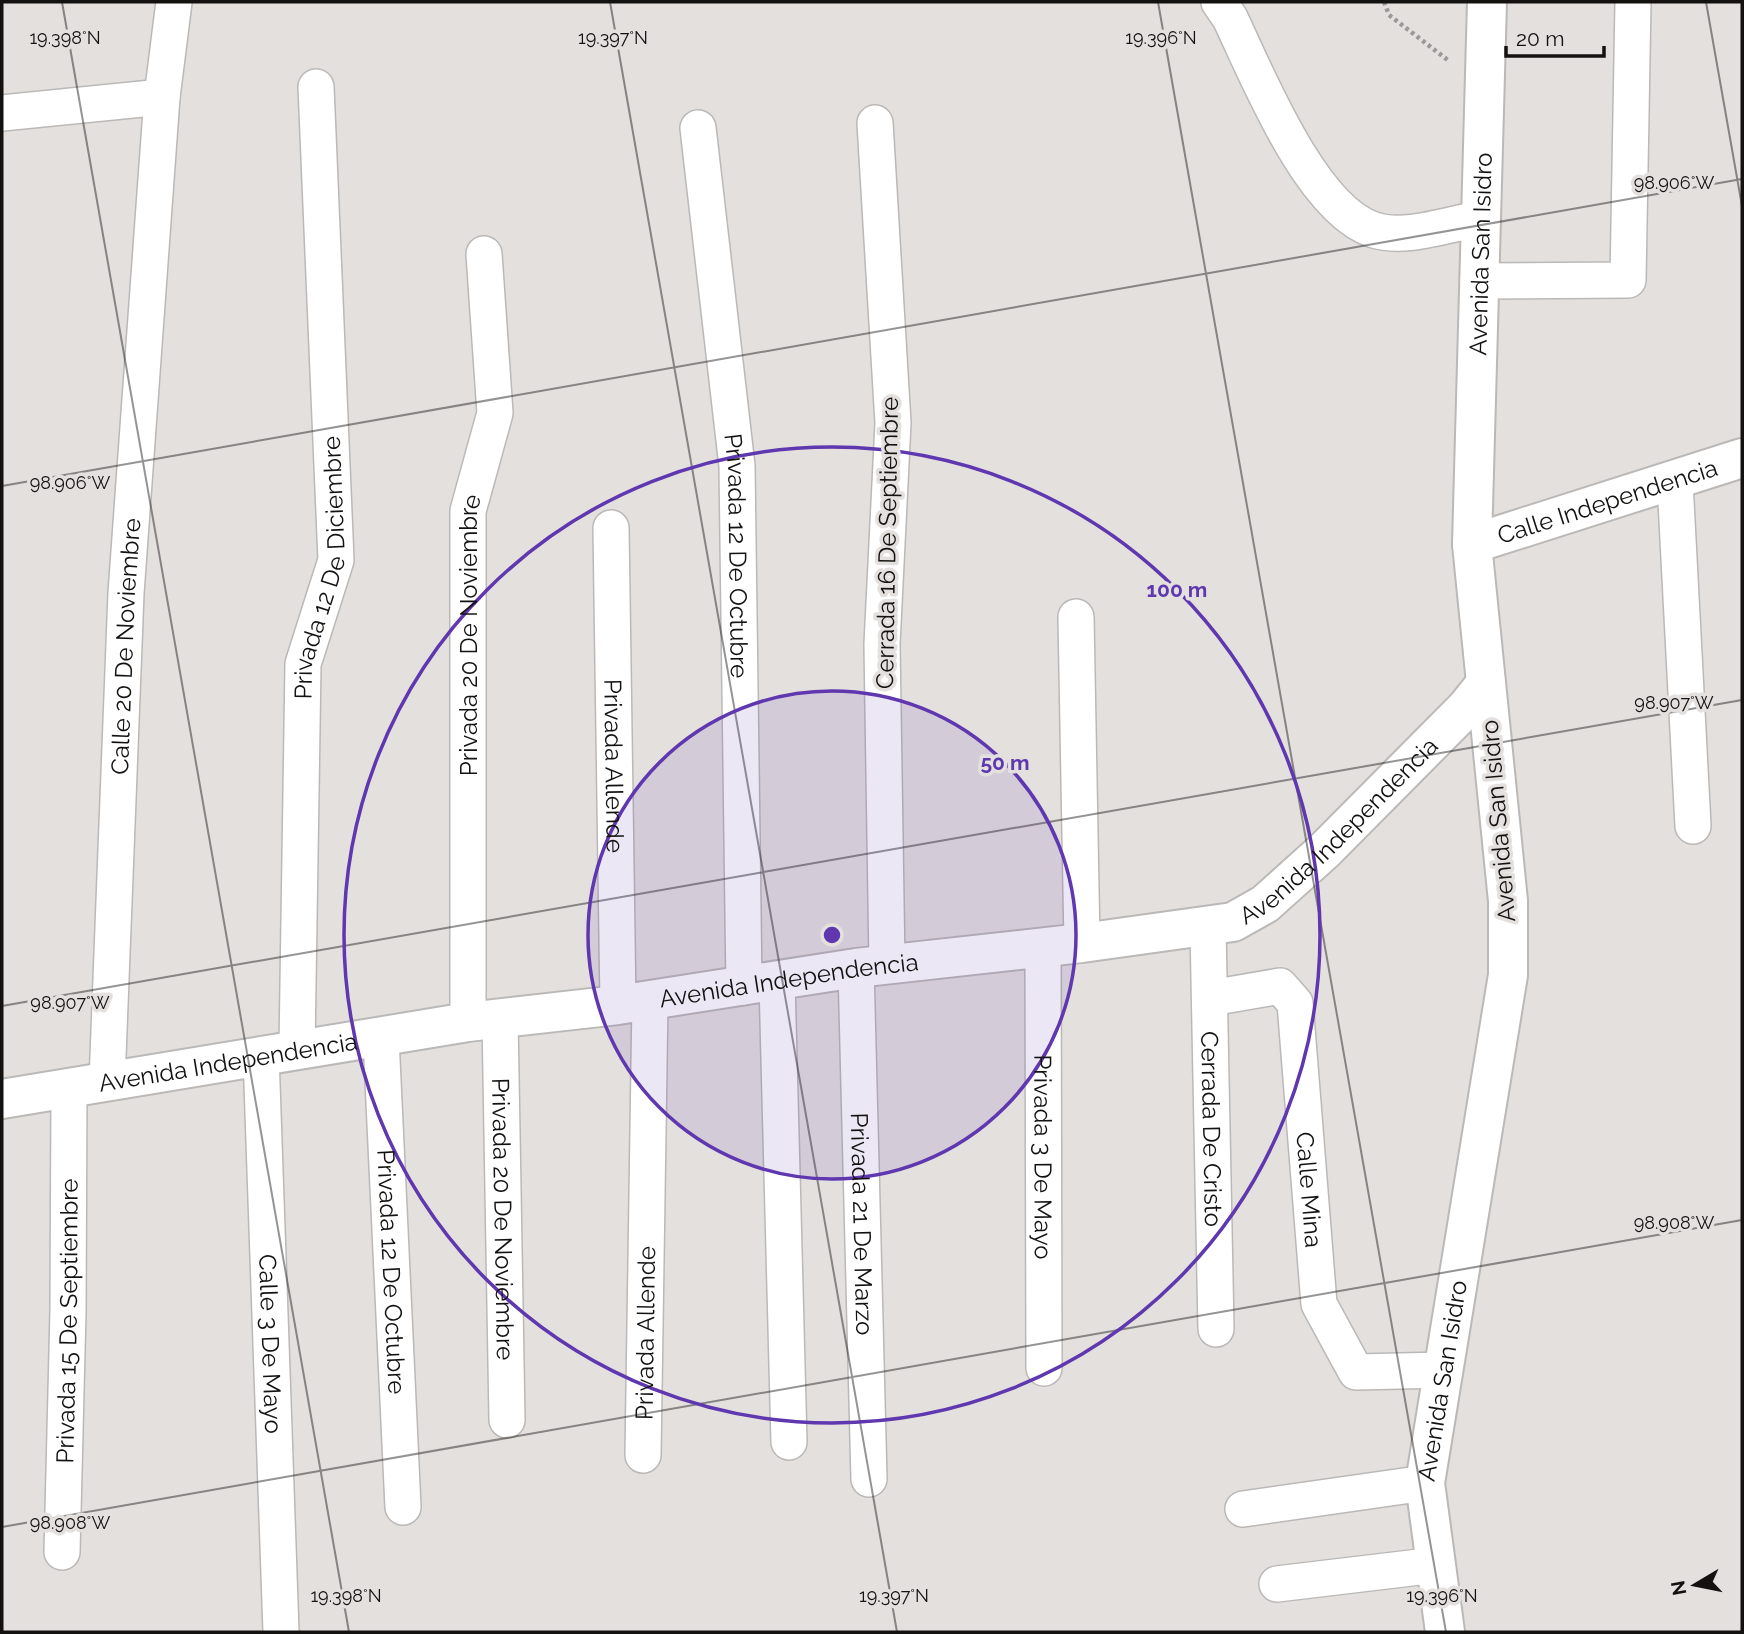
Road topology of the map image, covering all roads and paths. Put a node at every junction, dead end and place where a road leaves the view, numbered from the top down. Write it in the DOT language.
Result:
graph roads {
  1 [pos="174,2"];
  2 [pos="1219,2"];
  3 [pos="1384,2"];
  4 [pos="1487,2"];
  5 [pos="1633,2"];
  6 [pos="1483,86"];
  7 [pos="316,87"];
  8 [pos="162,97"];
  9 [pos="2,113"];
  10 [pos="875,123"];
  11 [pos="698,128"];
  12 [pos="1479,219"];
  13 [pos="484,254"];
  14 [pos="1478,281"];
  15 [pos="1742,458"];
  16 [pos="1675,482"];
  17 [pos="611,528"];
  18 [pos="1472,544"];
  19 [pos="1076,617"];
  20 [pos="1486,683"];
  21 [pos="1693,826"];
  22 [pos="1208,928"];
  23 [pos="1082,943"];
  24 [pos="1044,947"];
  25 [pos="872,966"];
  26 [pos="760,984"];
  27 [pos="1211,998"];
  28 [pos="634,1003"];
  29 [pos="484,1020"];
  30 [pos="381,1038"];
  31 [pos="279,1052"];
  32 [pos="107,1082"];
  33 [pos="69,1090"];
  34 [pos="2,1099"];
  35 [pos="1216,1329"];
  36 [pos="1044,1368"];
  37 [pos="1444,1370"];
  38 [pos="507,1420"];
  39 [pos="789,1442"];
  40 [pos="643,1455"];
  41 [pos="869,1479"];
  42 [pos="1425,1483"];
  43 [pos="403,1507"];
  44 [pos="1243,1509"];
  45 [pos="62,1552"];
  46 [pos="1436,1565"];
  47 [pos="1277,1584"];
  48 [pos="281,1632"];
  49 [pos="1445,1632"];
  1 -- 8 [label="street, Calle 20 De Noviembre"];
  2 -- 12 [label="street"];
  3 -- 6 [label="path"];
  4 -- 6 [label="main road, Avenida San Isidro"];
  5 -- 14 [label="street"];
  6 -- 12 [label="main road, Avenida San Isidro"];
  7 -- 31 [label="street, Privada 12 De Diciembre"];
  8 -- 9 [label="street"];
  8 -- 32 [label="street, Calle 20 De Noviembre"];
  10 -- 25 [label="street, Cerrada 16 De Septiembre"];
  11 -- 26 [label="street, Privada 12 De Octubre"];
  12 -- 14 [label="main road, Avenida San Isidro"];
  13 -- 29 [label="street, Privada 20 De Noviembre"];
  14 -- 18 [label="main road, Avenida San Isidro"];
  15 -- 16 [label="main road, Calle Independencia"];
  16 -- 18 [label="main road, Calle Independencia"];
  16 -- 21 [label="street"];
  17 -- 28 [label="street, Privada Allende"];
  18 -- 20 [label="main road, Avenida San Isidro"];
  19 -- 23 [label="street"];
  20 -- 22 [label="main road, Avenida Independencia"];
  20 -- 37 [label="main road, Avenida San Isidro"];
  22 -- 23 [label="main road, Avenida Independencia"];
  22 -- 27 [label="street, Cerrada De Cristo"];
  23 -- 24 [label="main road, Avenida Independencia"];
  24 -- 25 [label="main road, Avenida Independencia"];
  24 -- 36 [label="street, Privada 3 De Mayo"];
  25 -- 26 [label="main road, Avenida Independencia"];
  25 -- 41 [label="street, Privada 21 De Marzo"];
  26 -- 28 [label="main road, Avenida Independencia"];
  26 -- 39 [label="street, Privada 12 De Octubre"];
  27 -- 35 [label="street, Cerrada De Cristo"];
  27 -- 37 [label="street, Calle Mina"];
  28 -- 29 [label="main road, Avenida Independencia"];
  28 -- 40 [label="street, Privada Allende"];
  29 -- 30 [label="main road, Avenida Independencia"];
  29 -- 38 [label="street, Privada 20 De Noviembre"];
  30 -- 31 [label="main road, Avenida Independencia"];
  30 -- 43 [label="street, Privada 12 De Octubre"];
  31 -- 32 [label="main road, Avenida Independencia"];
  31 -- 48 [label="street, Calle 3 De Mayo"];
  32 -- 33 [label="main road, Avenida Independencia"];
  33 -- 34 [label="main road, Avenida Independencia"];
  33 -- 45 [label="street, Privada 15 De Septiembre"];
  37 -- 42 [label="main road, Avenida San Isidro"];
  42 -- 44 [label="street"];
  42 -- 46 [label="main road, Avenida San Isidro"];
  46 -- 47 [label="street"];
  46 -- 49 [label="main road, Avenida San Isidro"];
}
